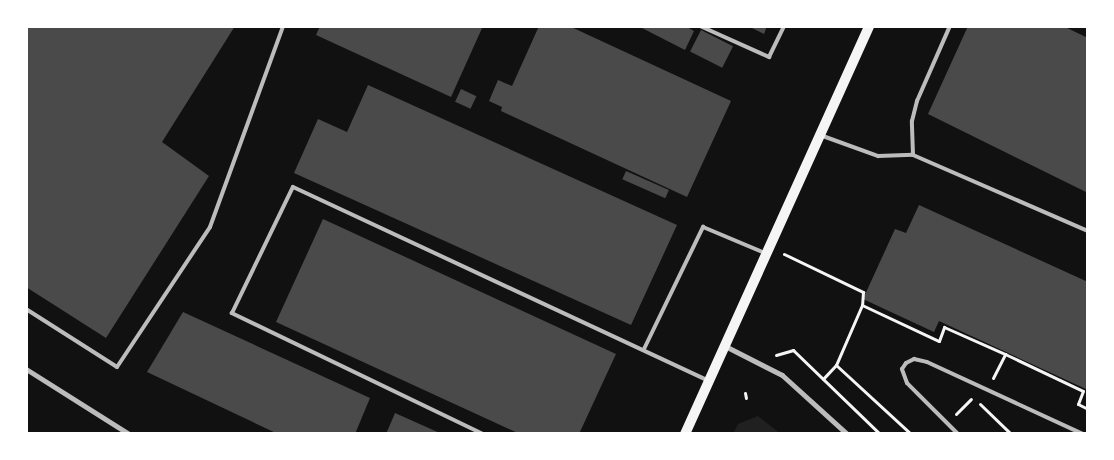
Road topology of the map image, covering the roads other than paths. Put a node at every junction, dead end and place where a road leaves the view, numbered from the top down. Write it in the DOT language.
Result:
graph roads {
  1 [pos="282,26"];
  2 [pos="700,26"];
  3 [pos="784,26"];
  4 [pos="868,26"];
  5 [pos="950,26"];
  6 [pos="820,135"];
  7 [pos="913,155"];
  8 [pos="1088,231"];
  9 [pos="768,250"];
  10 [pos="26,309"];
  11 [pos="725,346"];
  12 [pos="644,349"];
  13 [pos="26,369"];
  14 [pos="710,381"];
  15 [pos="129,434"];
  16 [pos="483,434"];
  17 [pos="686,434"];
  18 [pos="847,434"];
  19 [pos="958,434"];
  20 [pos="1083,434"];
  1 -- 10 [label="lane"];
  2 -- 3 [label="lane"];
  4 -- 6 [label="main road"];
  5 -- 7 [label="lane"];
  6 -- 7 [label="lane"];
  6 -- 9 [label="main road"];
  7 -- 8 [label="lane"];
  9 -- 11 [label="main road"];
  9 -- 12 [label="lane"];
  11 -- 14 [label="main road"];
  11 -- 18 [label="street"];
  12 -- 14 [label="lane"];
  12 -- 16 [label="lane"];
  13 -- 15 [label="street"];
  14 -- 17 [label="main road"];
  19 -- 20 [label="lane"];
}
